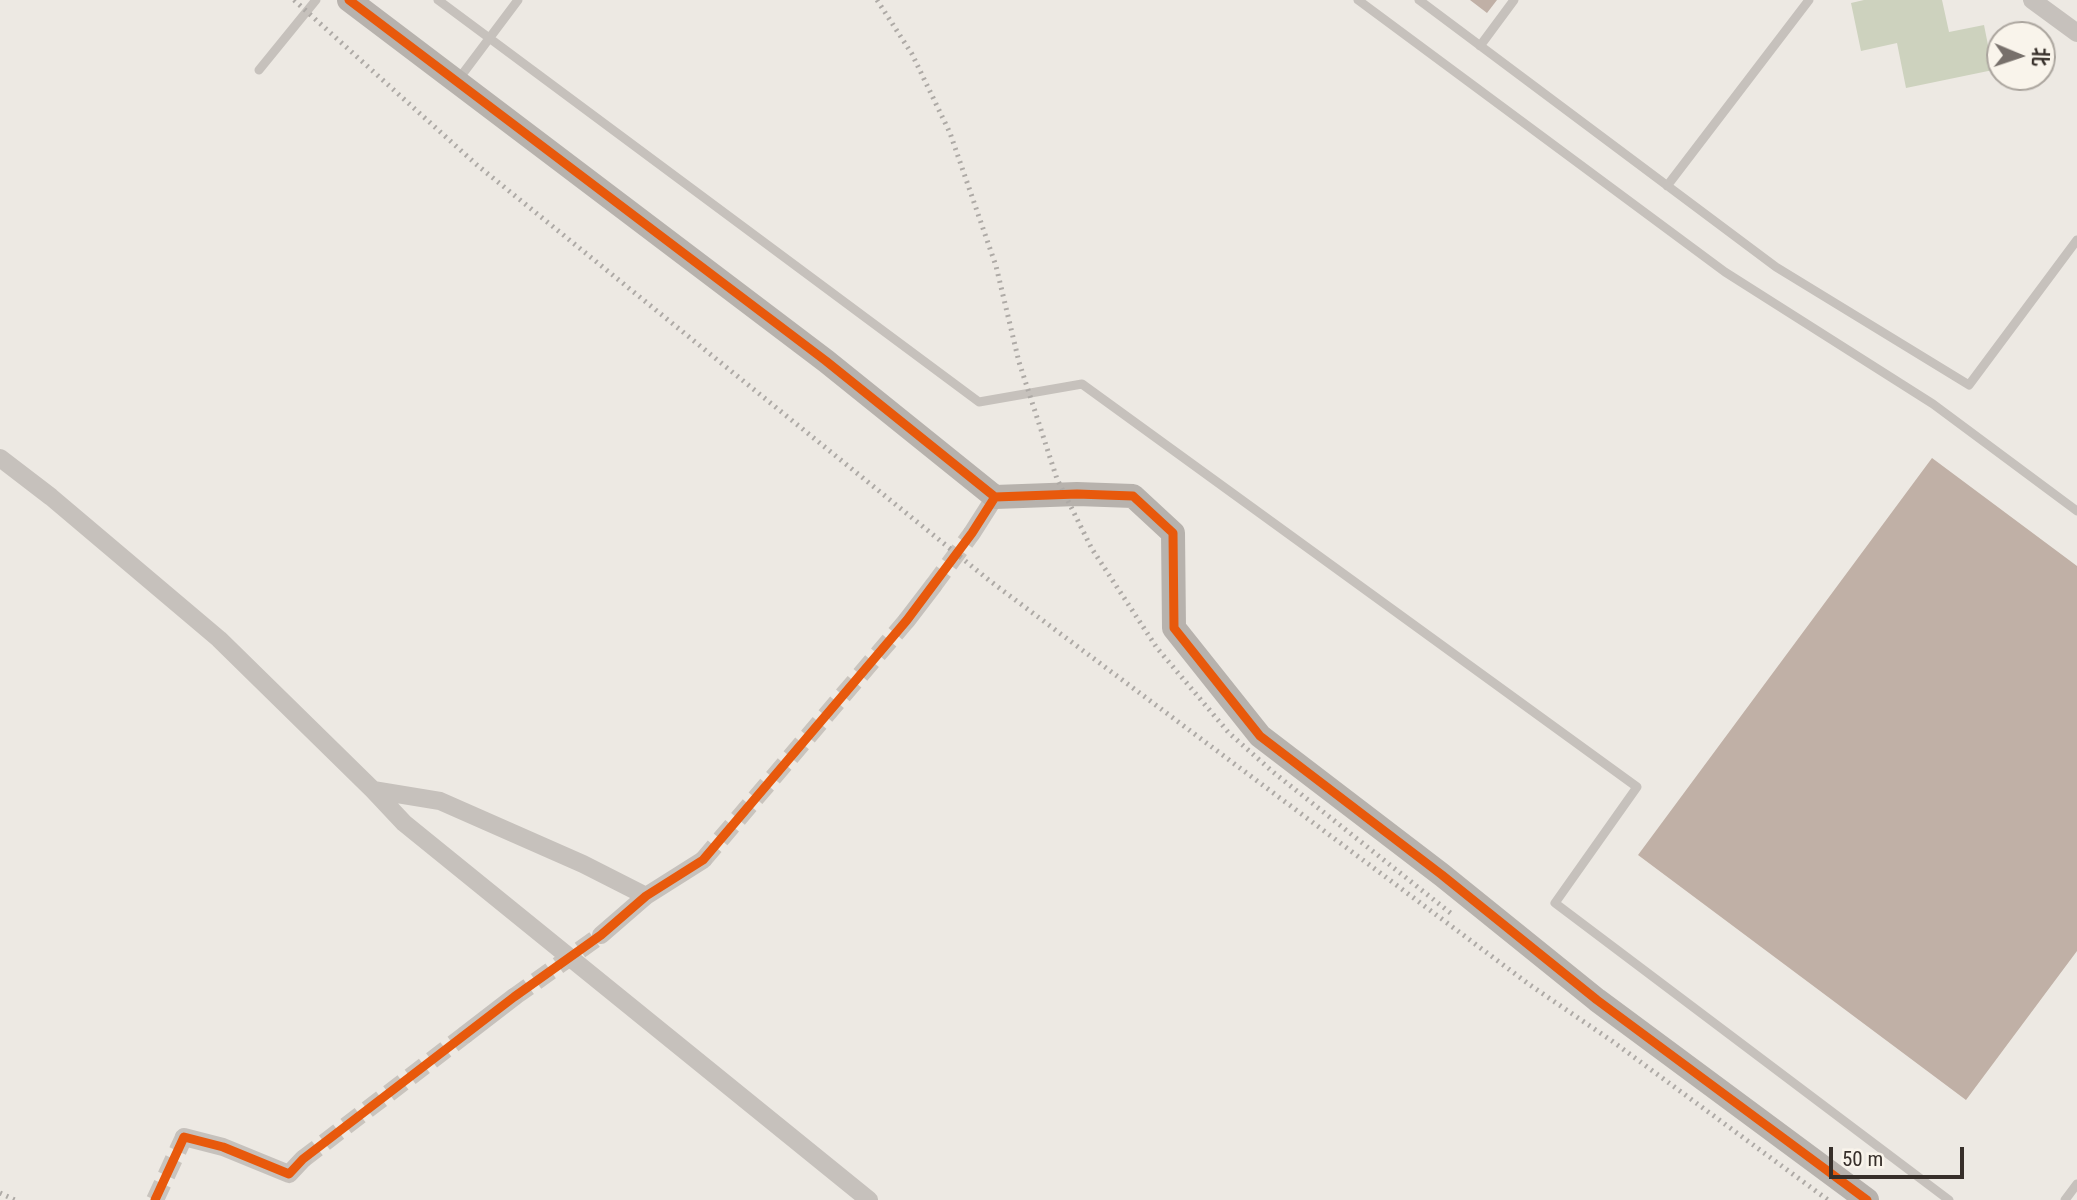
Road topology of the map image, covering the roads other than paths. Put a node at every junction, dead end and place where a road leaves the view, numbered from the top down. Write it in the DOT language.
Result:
graph roads {
  1 [pos="316,0"];
  2 [pos="349,0"];
  3 [pos="438,0"];
  4 [pos="518,0"];
  5 [pos="1357,0"];
  6 [pos="1419,0"];
  7 [pos="1514,0"];
  8 [pos="1809,0"];
  9 [pos="2032,0"];
  10 [pos="2077,33"];
  11 [pos="489,38"];
  12 [pos="1480,46"];
  13 [pos="259,70"];
  14 [pos="457,81"];
  15 [pos="1667,186"];
  16 [pos="2077,240"];
  17 [pos="0,458"];
  18 [pos="995,497"];
  19 [pos="2077,511"];
  20 [pos="972,533"];
  21 [pos="933,586"];
  22 [pos="907,621"];
  23 [pos="373,790"];
  24 [pos="703,860"];
  25 [pos="646,895"];
  26 [pos="601,935"];
  27 [pos="514,997"];
  28 [pos="466,1034"];
  29 [pos="184,1137"];
  30 [pos="303,1159"];
  31 [pos="2077,1184"];
  32 [pos="869,1200"];
  33 [pos="1867,1200"];
  34 [pos="1949,1200"];
  35 [pos="2065,1200"];
  1 -- 13 [label="lane"];
  2 -- 14 [label="street"];
  3 -- 11 [label="lane"];
  4 -- 11 [label="lane"];
  5 -- 19 [label="lane"];
  6 -- 12 [label="lane"];
  7 -- 12 [label="lane"];
  8 -- 15 [label="lane"];
  9 -- 10 [label="street"];
  11 -- 14 [label="lane"];
  11 -- 34 [label="lane"];
  12 -- 15 [label="lane"];
  14 -- 18 [label="street"];
  15 -- 16 [label="lane"];
  17 -- 23 [label="street"];
  18 -- 20 [label="street"];
  18 -- 33 [label="street"];
  21 -- 22 [label="street"];
  23 -- 25 [label="street"];
  23 -- 32 [label="street"];
  24 -- 25 [label="street"];
  25 -- 26 [label="street"];
  27 -- 28 [label="street"];
  29 -- 30 [label="street"];
  31 -- 35 [label="lane"];
}
